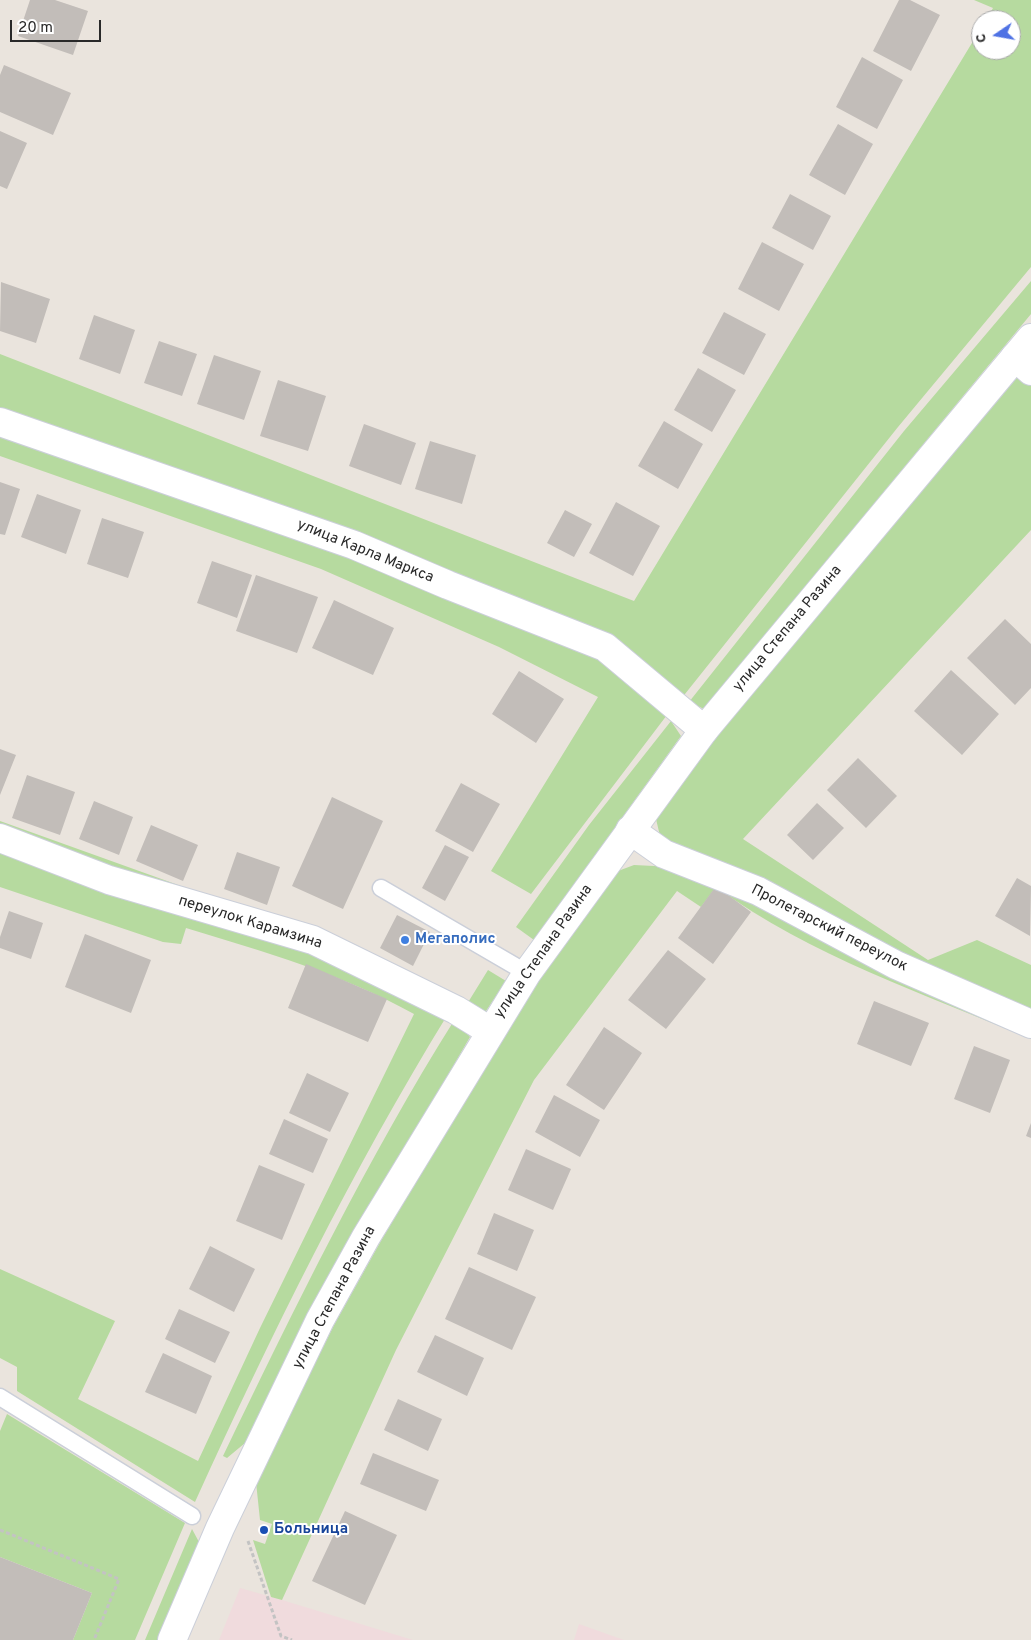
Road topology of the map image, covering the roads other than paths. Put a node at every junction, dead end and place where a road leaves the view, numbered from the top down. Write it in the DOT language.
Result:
graph roads {
  1 [pos="1026,355"];
  2 [pos="0,422"];
  3 [pos="704,730"];
  4 [pos="630,830"];
  5 [pos="0,838"];
  6 [pos="381,888"];
  7 [pos="528,973"];
  8 [pos="1031,1024"];
  9 [pos="490,1032"];
  10 [pos="0,1397"];
  11 [pos="192,1516"];
  12 [pos="172,1640"];
  1 -- 3 [label="street, улица Степана Разина"];
  2 -- 3 [label="street, улица Карла Маркса"];
  3 -- 4 [label="street, улица Степана Разина"];
  4 -- 7 [label="street, улица Степана Разина"];
  4 -- 8 [label="street, Пролетарский переулок"];
  5 -- 9 [label="street, переулок Карамзина"];
  6 -- 7 [label="lane"];
  7 -- 9 [label="street, улица Степана Разина"];
  9 -- 12 [label="street, улица Степана Разина"];
  10 -- 11 [label="lane"];
}
